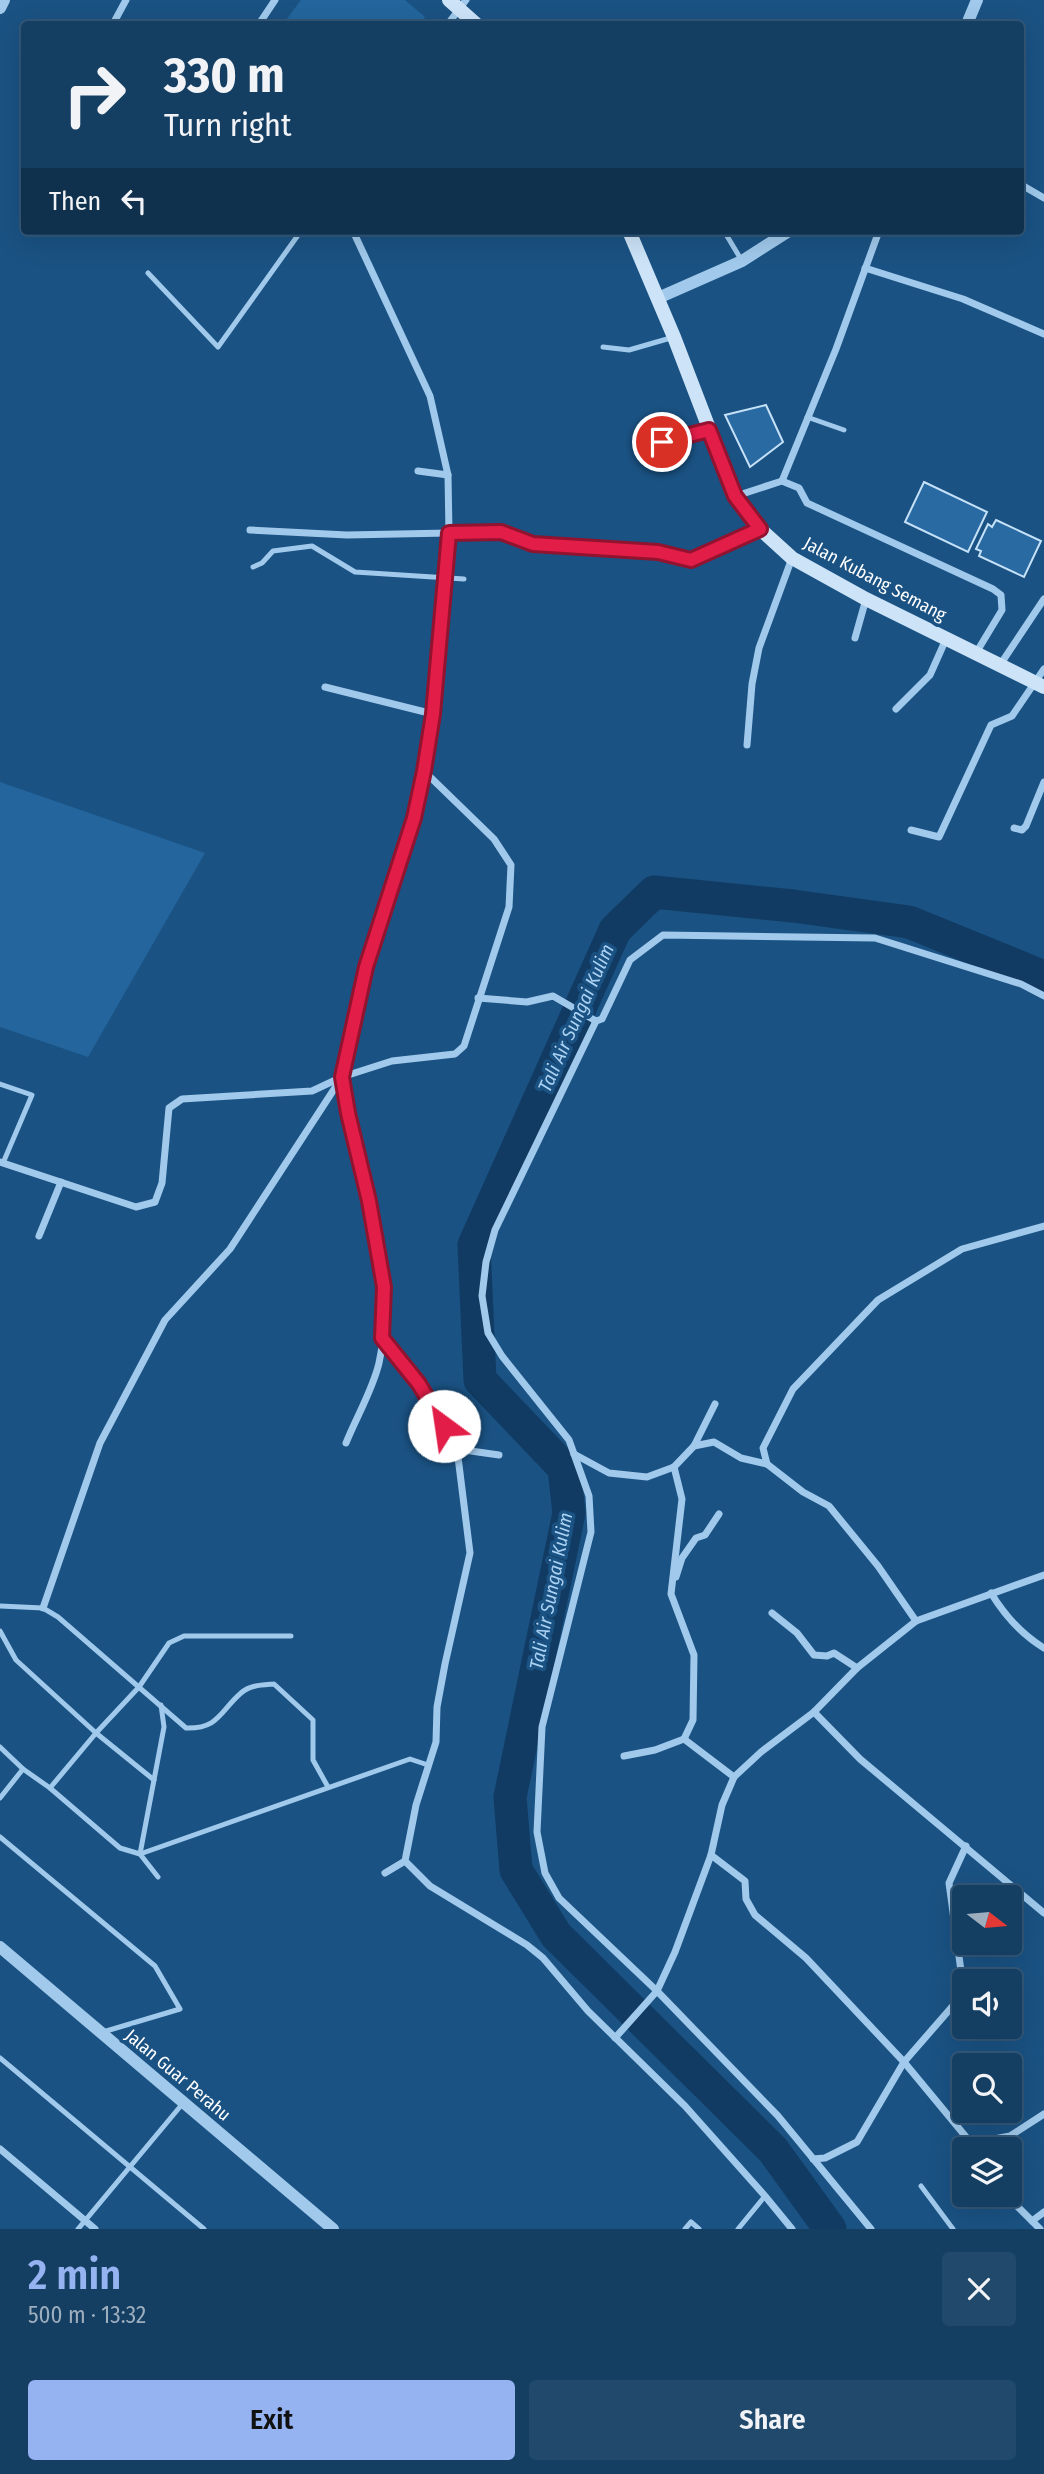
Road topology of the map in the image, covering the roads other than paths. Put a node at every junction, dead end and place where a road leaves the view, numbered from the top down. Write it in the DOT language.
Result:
graph roads {
  1 [pos="4,0"];
  2 [pos="126,0"];
  3 [pos="275,0"];
  4 [pos="977,0"];
  5 [pos="458,3"];
  6 [pos="0,8"];
  7 [pos="115,21"];
  8 [pos="261,21"];
  9 [pos="449,21"];
  10 [pos="473,21"];
  11 [pos="968,21"];
  12 [pos="1024,186"];
  13 [pos="1044,198"];
  14 [pos="298,235"];
  15 [pos="355,235"];
  16 [pos="631,235"];
  17 [pos="726,235"];
  18 [pos="783,235"];
  19 [pos="877,235"];
  20 [pos="741,261"];
  21 [pos="865,268"];
  22 [pos="148,272"];
  23 [pos="658,298"];
  24 [pos="1044,334"];
  25 [pos="674,337"];
  26 [pos="603,348"];
  27 [pos="807,417"];
  28 [pos="709,430"];
  29 [pos="844,430"];
  30 [pos="650,437"];
  31 [pos="418,471"];
  32 [pos="449,475"];
  33 [pos="782,481"];
  34 [pos="735,496"];
  35 [pos="760,529"];
  36 [pos="250,530"];
  37 [pos="449,533"];
  38 [pos="792,558"];
  39 [pos="253,567"];
  40 [pos="444,579"];
  41 [pos="464,579"];
  42 [pos="866,598"];
  43 [pos="1044,600"];
  44 [pos="855,638"];
  45 [pos="946,639"];
  46 [pos="976,653"];
  47 [pos="1000,665"];
  48 [pos="1044,669"];
  49 [pos="1039,684"];
  50 [pos="325,687"];
  51 [pos="896,709"];
  52 [pos="433,714"];
  53 [pos="747,745"];
  54 [pos="424,771"];
  55 [pos="1044,782"];
  56 [pos="1014,828"];
  57 [pos="911,830"];
  58 [pos="1044,996"];
  59 [pos="478,998"];
  60 [pos="593,1018"];
  61 [pos="342,1077"];
  62 [pos="0,1084"];
  63 [pos="1,1162"];
  64 [pos="61,1182"];
  65 [pos="1044,1226"];
  66 [pos="39,1236"];
  67 [pos="382,1338"];
  68 [pos="715,1404"];
  69 [pos="346,1443"];
  70 [pos="694,1446"];
  71 [pos="457,1449"];
  72 [pos="574,1453"];
  73 [pos="499,1455"];
  74 [pos="767,1464"];
  75 [pos="674,1467"];
  76 [pos="719,1514"];
  77 [pos="1044,1575"];
  78 [pos="991,1592"];
  79 [pos="671,1594"];
  80 [pos="0,1606"];
  81 [pos="43,1608"];
  82 [pos="772,1613"];
  83 [pos="916,1621"];
  84 [pos="0,1631"];
  85 [pos="291,1636"];
  86 [pos="1044,1648"];
  87 [pos="857,1668"];
  88 [pos="139,1687"];
  89 [pos="161,1705"];
  90 [pos="814,1712"];
  91 [pos="96,1732"];
  92 [pos="684,1739"];
  93 [pos="0,1747"];
  94 [pos="624,1756"];
  95 [pos="428,1765"];
  96 [pos="23,1769"];
  97 [pos="734,1777"];
  98 [pos="154,1780"];
  99 [pos="328,1787"];
  100 [pos="50,1788"];
  101 [pos="0,1798"];
  102 [pos="0,1837"];
  103 [pos="966,1846"];
  104 [pos="141,1854"];
  105 [pos="711,1855"];
  106 [pos="405,1861"];
  107 [pos="385,1873"];
  108 [pos="159,1877"];
  109 [pos="1044,1913"];
  110 [pos="0,1947"];
  111 [pos="655,1992"];
  112 [pos="100,2033"];
  113 [pos="615,2038"];
  114 [pos="0,2058"];
  115 [pos="904,2062"];
  116 [pos="184,2102"];
  117 [pos="1044,2114"];
  118 [pos="966,2137"];
  119 [pos="1006,2137"];
  120 [pos="0,2149"];
  121 [pos="813,2159"];
  122 [pos="130,2166"];
  123 [pos="921,2186"];
  124 [pos="765,2196"];
  125 [pos="1018,2207"];
  126 [pos="1044,2212"];
  127 [pos="85,2221"];
  128 [pos="1032,2221"];
  129 [pos="78,2229"];
  130 [pos="95,2229"];
  131 [pos="204,2229"];
  132 [pos="333,2229"];
  133 [pos="685,2229"];
  134 [pos="699,2229"];
  135 [pos="738,2229"];
  136 [pos="792,2229"];
  137 [pos="871,2229"];
  138 [pos="953,2229"];
  139 [pos="1040,2229"];
  1 -- 6 [label="street"];
  2 -- 7 [label="street"];
  3 -- 8 [label="street"];
  4 -- 11 [label="street"];
  5 -- 9 [label="street"];
  5 -- 10 [label="main road"];
  12 -- 13 [label="street"];
  14 -- 22 [label="lane"];
  15 -- 32 [label="street"];
  16 -- 23 [label="main road, Jalan Kubang Semang"];
  17 -- 20 [label="lane"];
  18 -- 20 [label="street"];
  19 -- 21 [label="street"];
  20 -- 23 [label="street"];
  21 -- 24 [label="street"];
  21 -- 27 [label="street"];
  23 -- 25 [label="main road, Jalan Kubang Semang"];
  25 -- 26 [label="lane"];
  25 -- 28 [label="main road, Jalan Kubang Semang"];
  27 -- 29 [label="lane"];
  27 -- 33 [label="street"];
  28 -- 30 [label="lane"];
  28 -- 34 [label="main road, Jalan Kubang Semang"];
  31 -- 32 [label="street"];
  32 -- 37 [label="street"];
  33 -- 34 [label="street"];
  33 -- 46 [label="street"];
  34 -- 35 [label="main road, Jalan Kubang Semang"];
  35 -- 37 [label="lane"];
  35 -- 38 [label="main road, Jalan Kubang Semang"];
  36 -- 37 [label="street"];
  37 -- 40 [label="street"];
  38 -- 42 [label="main road, Jalan Kubang Semang"];
  38 -- 53 [label="street"];
  39 -- 40 [label="lane"];
  40 -- 41 [label="lane"];
  40 -- 52 [label="street"];
  42 -- 44 [label="street"];
  42 -- 45 [label="main road, Jalan Kubang Semang"];
  43 -- 47 [label="street"];
  45 -- 46 [label="main road, Jalan Kubang Semang"];
  45 -- 51 [label="street"];
  46 -- 47 [label="main road, Jalan Kubang Semang"];
  47 -- 49 [label="main road, Jalan Kubang Semang"];
  48 -- 49 [label="street"];
  49 -- 57 [label="street"];
  50 -- 52 [label="street"];
  52 -- 54 [label="street"];
  54 -- 59 [label="street"];
  54 -- 61 [label="street"];
  55 -- 56 [label="street"];
  58 -- 60 [label="street"];
  59 -- 60 [label="street"];
  59 -- 61 [label="street"];
  60 -- 72 [label="street"];
  61 -- 64 [label="street"];
  61 -- 67 [label="street"];
  61 -- 81 [label="street"];
  62 -- 63 [label="lane"];
  63 -- 64 [label="street"];
  64 -- 66 [label="street"];
  65 -- 74 [label="street"];
  67 -- 69 [label="street"];
  67 -- 71 [label="street"];
  68 -- 70 [label="street"];
  70 -- 74 [label="street"];
  70 -- 75 [label="street"];
  71 -- 73 [label="street"];
  71 -- 95 [label="street"];
  72 -- 75 [label="street"];
  72 -- 111 [label="street"];
  74 -- 83 [label="street"];
  75 -- 79 [label="street"];
  76 -- 79 [label="street"];
  77 -- 78 [label="street"];
  78 -- 83 [label="street"];
  78 -- 86 [label="street"];
  79 -- 92 [label="street"];
  80 -- 81 [label="lane"];
  81 -- 88 [label="lane"];
  82 -- 87 [label="street"];
  83 -- 87 [label="street"];
  84 -- 91 [label="lane"];
  85 -- 88 [label="lane"];
  87 -- 90 [label="street"];
  88 -- 89 [label="lane"];
  88 -- 91 [label="lane"];
  89 -- 98 [label="lane"];
  89 -- 99 [label="lane"];
  90 -- 97 [label="street"];
  90 -- 103 [label="street"];
  91 -- 98 [label="lane"];
  91 -- 100 [label="lane"];
  92 -- 94 [label="street"];
  92 -- 97 [label="street"];
  93 -- 96 [label="lane"];
  95 -- 99 [label="lane"];
  95 -- 106 [label="street"];
  96 -- 100 [label="lane"];
  96 -- 101 [label="lane"];
  97 -- 105 [label="street"];
  98 -- 104 [label="lane"];
  99 -- 104 [label="lane"];
  100 -- 104 [label="lane"];
  102 -- 112 [label="lane"];
  103 -- 109 [label="street"];
  103 -- 115 [label="street"];
  104 -- 108 [label="lane"];
  105 -- 111 [label="street"];
  105 -- 115 [label="street"];
  106 -- 107 [label="street"];
  106 -- 113 [label="street"];
  110 -- 112 [label="street, Jalan Guar Perahu"];
  111 -- 113 [label="street"];
  111 -- 121 [label="street"];
  112 -- 116 [label="street, Jalan Guar Perahu"];
  113 -- 124 [label="street"];
  114 -- 122 [label="lane"];
  115 -- 118 [label="street"];
  115 -- 121 [label="street"];
  116 -- 122 [label="lane"];
  116 -- 132 [label="street, Jalan Guar Perahu"];
  117 -- 119 [label="street"];
  120 -- 127 [label="street"];
  121 -- 137 [label="street"];
  122 -- 127 [label="lane"];
  122 -- 131 [label="lane"];
  123 -- 138 [label="lane"];
  124 -- 135 [label="lane"];
  124 -- 136 [label="street"];
  125 -- 128 [label="street"];
  126 -- 128 [label="street"];
  127 -- 129 [label="lane"];
  127 -- 130 [label="street"];
  128 -- 139 [label="street"];
  133 -- 134 [label="lane"];
}
